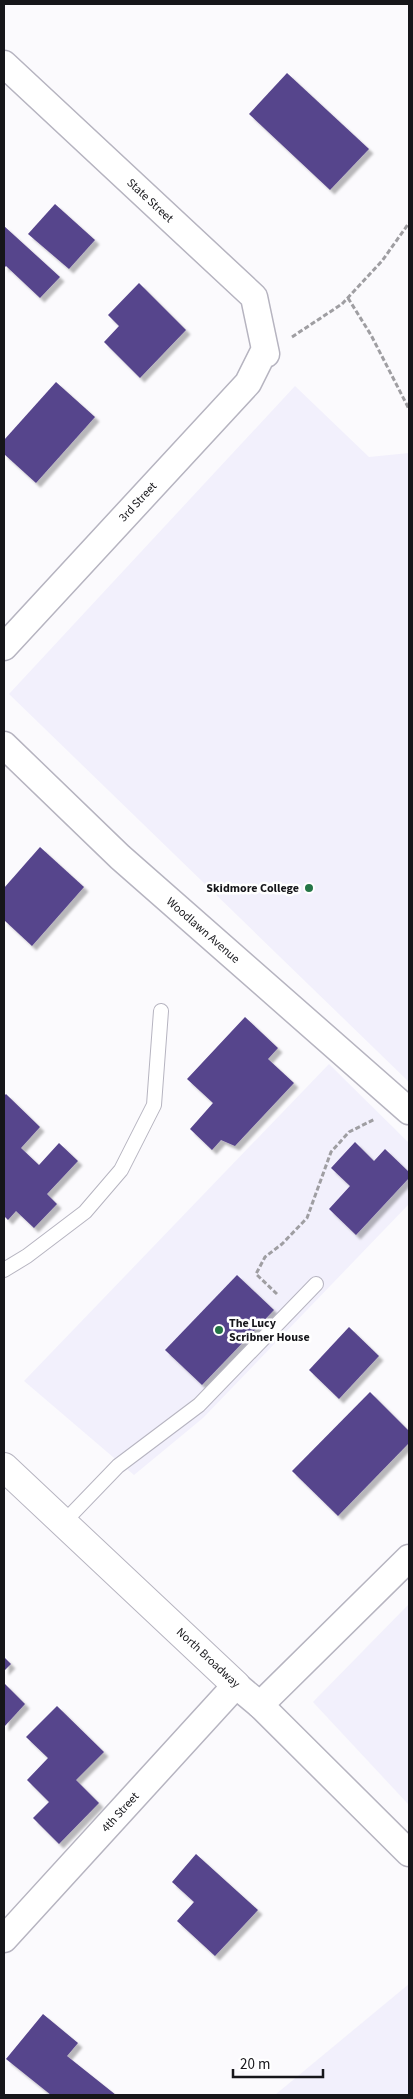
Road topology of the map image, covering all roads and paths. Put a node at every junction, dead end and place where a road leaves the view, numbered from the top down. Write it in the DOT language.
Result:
graph roads {
  1 [pos="4,64"];
  2 [pos="409,223"];
  3 [pos="348,298"];
  4 [pos="266,354"];
  5 [pos="409,409"];
  6 [pos="4,647"];
  7 [pos="4,745"];
  8 [pos="161,1011"];
  9 [pos="406,1108"];
  10 [pos="4,1270"];
  11 [pos="316,1284"];
  12 [pos="292,1308"];
  13 [pos="4,1467"];
  14 [pos="64,1522"];
  15 [pos="409,1558"];
  16 [pos="236,1685"];
  17 [pos="260,1705"];
  18 [pos="409,1853"];
  19 [pos="4,1939"];
  1 -- 4 [label="street, State Street"];
  2 -- 3 [label="path"];
  3 -- 4 [label="path"];
  3 -- 5 [label="path"];
  4 -- 6 [label="street, 3rd Street"];
  7 -- 9 [label="street, Woodlawn Avenue"];
  8 -- 10 [label="lane"];
  9 -- 12 [label="path"];
  11 -- 12 [label="lane"];
  12 -- 14 [label="lane"];
  13 -- 14 [label="street, North Broadway"];
  14 -- 16 [label="street, North Broadway"];
  15 -- 17 [label="street"];
  16 -- 17 [label="street, North Broadway"];
  16 -- 19 [label="street, 4th Street"];
  17 -- 18 [label="street, North Broadway"];
}
